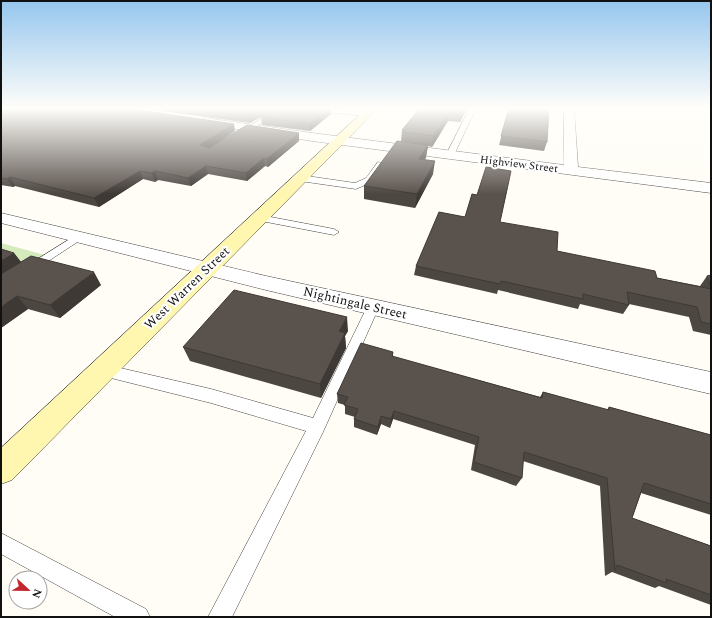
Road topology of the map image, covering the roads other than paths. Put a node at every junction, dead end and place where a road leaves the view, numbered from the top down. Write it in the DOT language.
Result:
graph roads {
  1 [pos="313,137"];
  2 [pos="343,137"];
  3 [pos="459,137"];
  4 [pos="570,137"];
  5 [pos="340,140"];
  6 [pos="394,147"];
  7 [pos="450,155"];
  8 [pos="571,170"];
  9 [pos="300,178"];
  10 [pos="711,188"];
  11 [pos="1,218"];
  12 [pos="260,218"];
  13 [pos="334,232"];
  14 [pos="78,237"];
  15 [pos="207,269"];
  16 [pos="1,288"];
  17 [pos="373,307"];
  18 [pos="103,370"];
  19 [pos="711,383"];
  20 [pos="317,427"];
  21 [pos="1,469"];
  22 [pos="1,543"];
  23 [pos="138,617"];
  24 [pos="220,617"];
  1 -- 5 [label="street, Highview Street"];
  2 -- 5 [label="main road, West Warren Street"];
  3 -- 7 [label="lane"];
  4 -- 8 [label="street"];
  5 -- 6 [label="street, Highview Street"];
  5 -- 9 [label="main road, West Warren Street"];
  6 -- 7 [label="street, Highview Street"];
  6 -- 9 [label="lane"];
  7 -- 8 [label="street, Highview Street"];
  8 -- 10 [label="street, Highview Street"];
  9 -- 12 [label="main road, West Warren Street"];
  11 -- 14 [label="street, Nightingale Street"];
  12 -- 13 [label="lane"];
  12 -- 15 [label="main road, West Warren Street"];
  14 -- 15 [label="street, Nightingale Street"];
  14 -- 16 [label="lane"];
  15 -- 17 [label="street, Nightingale Street"];
  15 -- 18 [label="main road, West Warren Street"];
  17 -- 19 [label="street, Nightingale Street"];
  17 -- 20 [label="lane"];
  18 -- 20 [label="lane"];
  18 -- 21 [label="main road, West Warren Street"];
  20 -- 24 [label="lane"];
  22 -- 23 [label="lane"];
}
